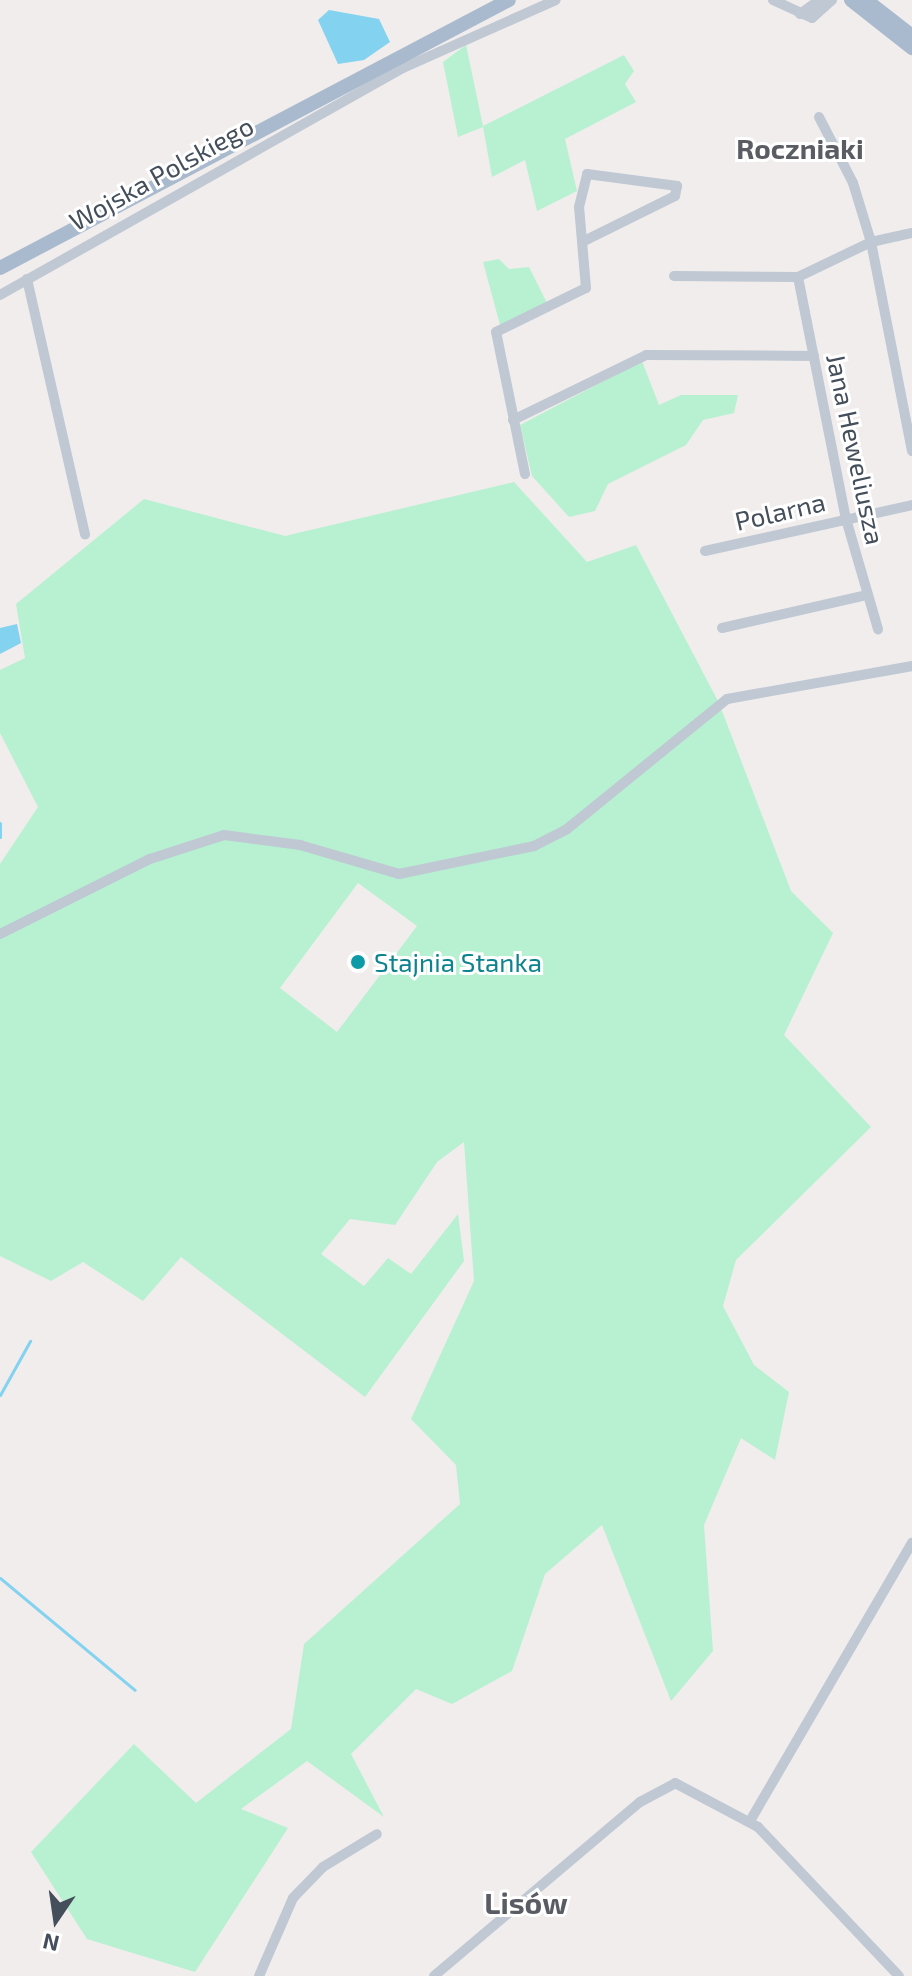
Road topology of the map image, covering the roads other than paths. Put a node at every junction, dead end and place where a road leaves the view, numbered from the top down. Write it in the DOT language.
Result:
graph roads {
  1 [pos="509,0"];
  2 [pos="556,0"];
  3 [pos="773,0"];
  4 [pos="819,0"];
  5 [pos="832,0"];
  6 [pos="851,0"];
  7 [pos="866,0"];
  8 [pos="800,14"];
  9 [pos="912,36"];
  10 [pos="912,48"];
  11 [pos="819,117"];
  12 [pos="912,233"];
  13 [pos="584,241"];
  14 [pos="871,242"];
  15 [pos="0,268"];
  16 [pos="674,276"];
  17 [pos="798,277"];
  18 [pos="27,279"];
  19 [pos="0,295"];
  20 [pos="814,356"];
  21 [pos="513,420"];
  22 [pos="912,451"];
  23 [pos="525,474"];
  24 [pos="912,505"];
  25 [pos="846,519"];
  26 [pos="85,535"];
  27 [pos="705,551"];
  28 [pos="867,595"];
  29 [pos="722,628"];
  30 [pos="878,629"];
  31 [pos="912,666"];
  32 [pos="0,934"];
  33 [pos="912,1543"];
  34 [pos="750,1821"];
  35 [pos="377,1834"];
  36 [pos="259,1976"];
  37 [pos="434,1976"];
  38 [pos="899,1976"];
  1 -- 15 [label="main road, Wojska Polskiego"];
  2 -- 18 [label="street, Wojska Polskiego"];
  3 -- 8 [label="street"];
  4 -- 8 [label="street"];
  5 -- 8 [label="street"];
  6 -- 10 [label="main road"];
  7 -- 9 [label="main road"];
  11 -- 14 [label="street"];
  12 -- 14 [label="street"];
  13 -- 13 [label="street"];
  13 -- 21 [label="street"];
  14 -- 17 [label="street"];
  14 -- 22 [label="street"];
  16 -- 17 [label="street"];
  17 -- 20 [label="street, Jana Heweliusza"];
  18 -- 19 [label="street, Wojska Polskiego"];
  18 -- 26 [label="street"];
  20 -- 21 [label="street"];
  20 -- 25 [label="street, Jana Heweliusza"];
  21 -- 23 [label="street"];
  24 -- 25 [label="street, Polarna"];
  25 -- 27 [label="street, Polarna"];
  25 -- 28 [label="street, Jana Heweliusza"];
  28 -- 29 [label="street"];
  28 -- 30 [label="street, Jana Heweliusza"];
  31 -- 32 [label="street"];
  33 -- 34 [label="street"];
  34 -- 37 [label="street"];
  34 -- 38 [label="street"];
  35 -- 36 [label="street"];
}
